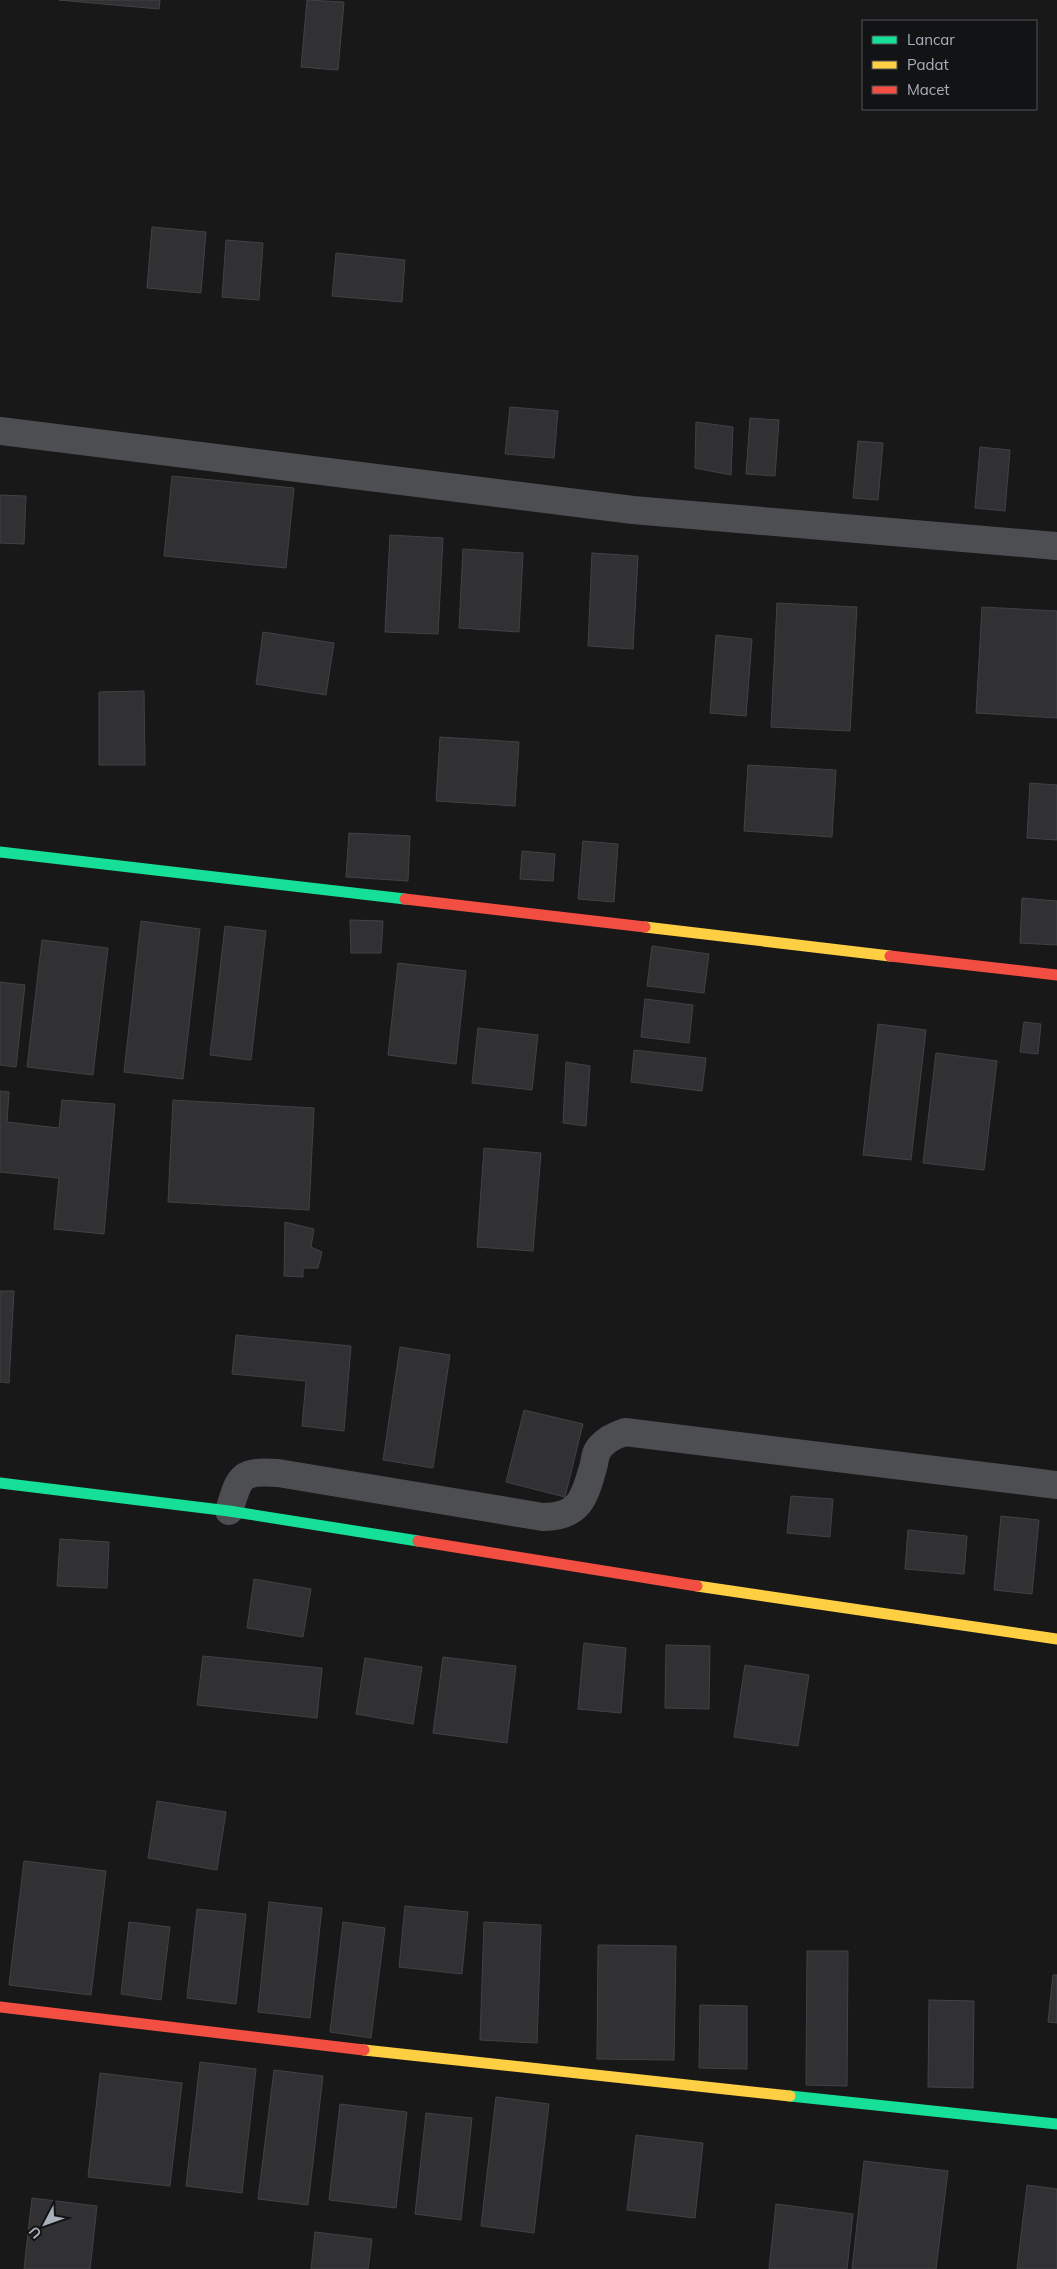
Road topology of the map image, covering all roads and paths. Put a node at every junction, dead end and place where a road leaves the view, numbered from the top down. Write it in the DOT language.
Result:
graph roads {
  1 [pos="0,431"];
  2 [pos="1057,546"];
  3 [pos="0,852"];
  4 [pos="1057,975"];
  5 [pos="0,1483"];
  6 [pos="1057,1485"];
  7 [pos="229,1511"];
  8 [pos="1057,1639"];
  9 [pos="0,2007"];
  10 [pos="1057,2124"];
  1 -- 2 [label="street"];
  3 -- 4 [label="street"];
  5 -- 7 [label="street"];
  6 -- 7 [label="street"];
  7 -- 8 [label="street"];
  9 -- 10 [label="street"];
}
